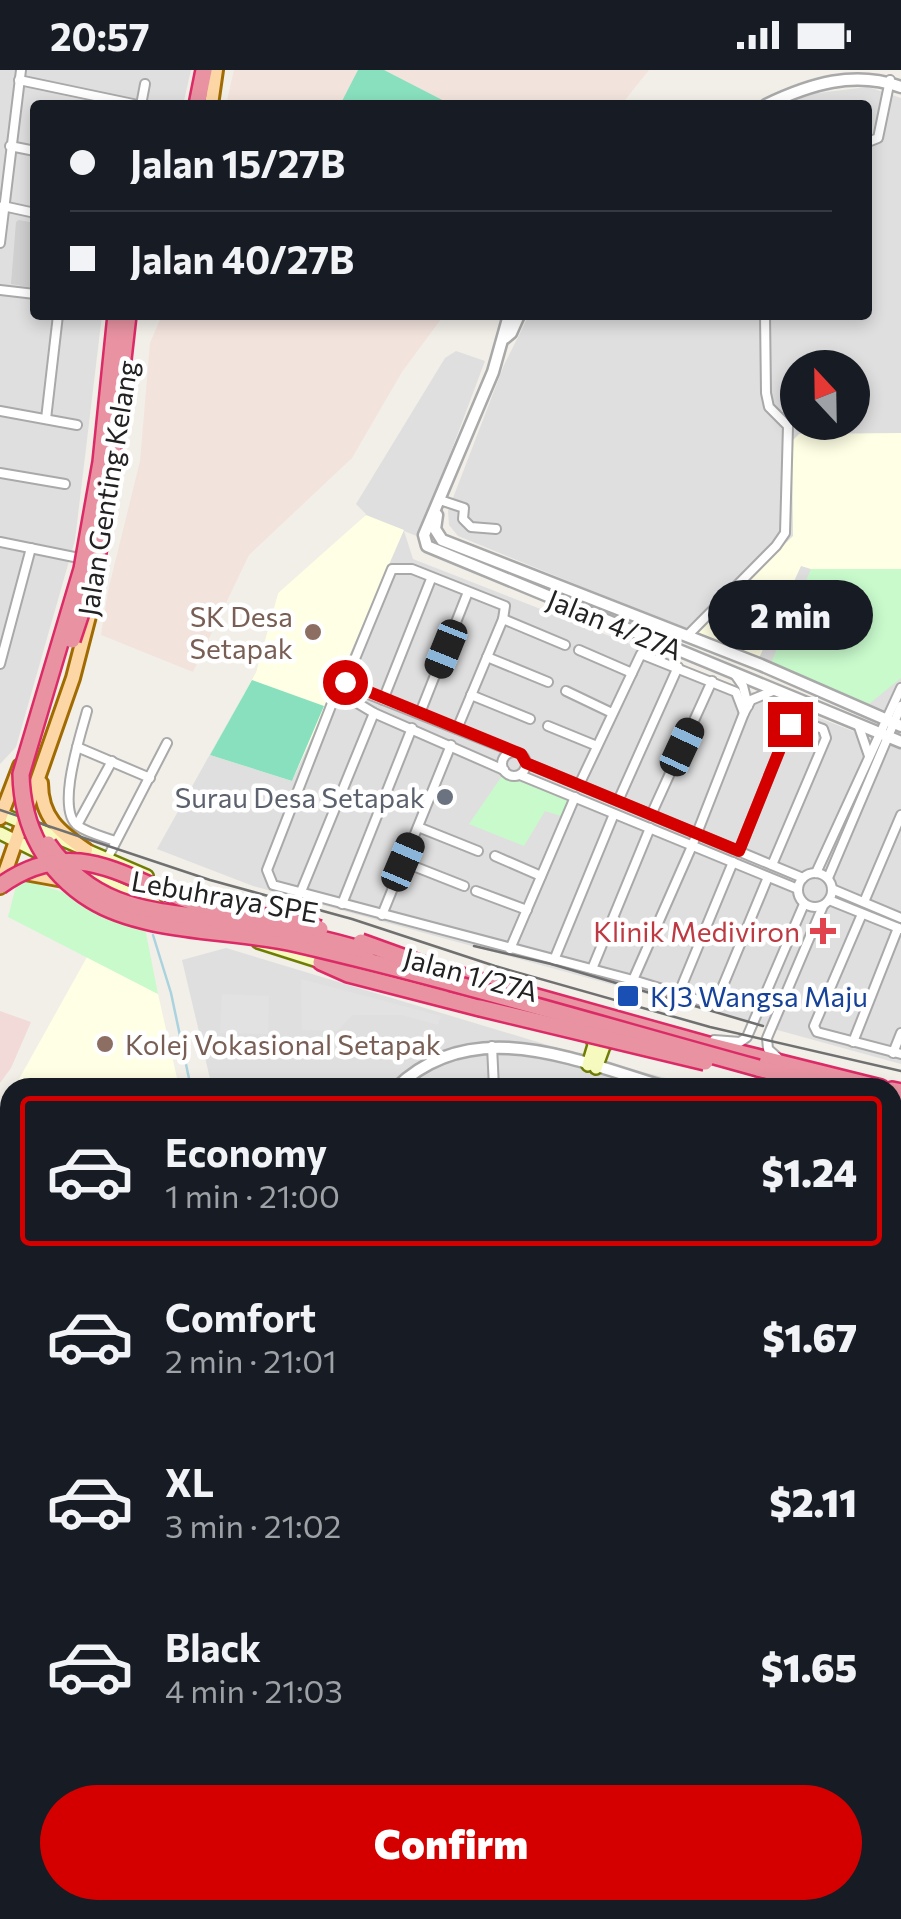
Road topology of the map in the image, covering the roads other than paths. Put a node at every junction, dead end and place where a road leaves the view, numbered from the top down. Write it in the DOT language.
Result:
graph roads {
  1 [pos="201,70"];
  2 [pos="215,70"];
  3 [pos="20,75"];
  4 [pos="890,80"];
  5 [pos="145,84"];
  6 [pos="901,87"];
  7 [pos="120,100"];
  8 [pos="141,100"];
  9 [pos="195,100"];
  10 [pos="210,100"];
  11 [pos="778,100"];
  12 [pos="872,140"];
  13 [pos="10,146"];
  14 [pos="30,149"];
  15 [pos="4,206"];
  16 [pos="30,212"];
  17 [pos="0,243"];
  18 [pos="0,290"];
  19 [pos="30,293"];
  20 [pos="57,320"];
  21 [pos="115,320"];
  22 [pos="115,320"];
  23 [pos="131,320"];
  24 [pos="131,320"];
  25 [pos="508,320"];
  26 [pos="516,320"];
  27 [pos="765,320"];
  28 [pos="505,338"];
  29 [pos="0,410"];
  30 [pos="46,418"];
  31 [pos="77,424"];
  32 [pos="0,473"];
  33 [pos="65,484"];
  34 [pos="439,502"];
  35 [pos="496,528"];
  36 [pos="0,542"];
  37 [pos="32,548"];
  38 [pos="79,558"];
  39 [pos="432,579"];
  40 [pos="468,592"];
  41 [pos="596,602"];
  42 [pos="591,615"];
  43 [pos="503,619"];
  44 [pos="686,636"];
  45 [pos="565,646"];
  46 [pos="579,650"];
  47 [pos="487,657"];
  48 [pos="0,664"];
  49 [pos="678,667"];
  50 [pos="732,671"];
  51 [pos="632,673"];
  52 [pos="712,681"];
  53 [pos="548,682"];
  54 [pos="343,687"];
  55 [pos="901,688"];
  56 [pos="777,690"];
  57 [pos="566,691"];
  58 [pos="471,695"];
  59 [pos="383,700"];
  60 [pos="899,704"];
  61 [pos="746,709"];
  62 [pos="87,711"];
  63 [pos="374,713"];
  64 [pos="420,713"];
  65 [pos="612,713"];
  66 [pos="530,719"];
  67 [pos="893,723"];
  68 [pos="858,724"];
  69 [pos="548,726"];
  70 [pos="412,728"];
  71 [pos="458,729"];
  72 [pos="890,739"];
  73 [pos="167,744"];
  74 [pos="451,746"];
  75 [pos="597,746"];
  76 [pos="77,747"];
  77 [pos="514,752"];
  78 [pos="869,756"];
  79 [pos="112,761"];
  80 [pos="526,763"];
  81 [pos="21,764"];
  82 [pos="42,770"];
  83 [pos="504,770"];
  84 [pos="520,775"];
  85 [pos="150,778"];
  86 [pos="579,785"];
  87 [pos="0,786"];
  88 [pos="575,798"];
  89 [pos="618,801"];
  90 [pos="614,814"];
  91 [pos="651,814"];
  92 [pos="0,815"];
  93 [pos="901,815"];
  94 [pos="23,822"];
  95 [pos="76,825"];
  96 [pos="418,827"];
  97 [pos="650,828"];
  98 [pos="0,833"];
  99 [pos="49,834"];
  100 [pos="697,834"];
  101 [pos="16,840"];
  102 [pos="115,841"];
  103 [pos="692,846"];
  104 [pos="86,850"];
  105 [pos="478,851"];
  106 [pos="739,851"];
  107 [pos="42,854"];
  108 [pos="495,856"];
  109 [pos="107,859"];
  110 [pos="403,862"];
  111 [pos="733,862"];
  112 [pos="772,865"];
  113 [pos="816,873"];
  114 [pos="541,876"];
  115 [pos="768,877"];
  116 [pos="803,878"];
  117 [pos="828,878"];
  118 [pos="1,884"];
  119 [pos="104,884"];
  120 [pos="464,886"];
  121 [pos="798,889"];
  122 [pos="832,889"];
  123 [pos="476,892"];
  124 [pos="300,894"];
  125 [pos="864,902"];
  126 [pos="826,903"];
  127 [pos="342,904"];
  128 [pos="804,904"];
  129 [pos="527,910"];
  130 [pos="862,914"];
  131 [pos="382,915"];
  132 [pos="901,917"];
  133 [pos="900,929"];
  134 [pos="510,949"];
  135 [pos="554,960"];
  136 [pos="321,962"];
  137 [pos="433,968"];
  138 [pos="592,970"];
  139 [pos="632,980"];
  140 [pos="678,994"];
  141 [pos="580,1025"];
  142 [pos="901,1033"];
  143 [pos="622,1036"];
  144 [pos="714,1040"];
  145 [pos="853,1042"];
  146 [pos="492,1046"];
  147 [pos="897,1054"];
  148 [pos="777,1057"];
  149 [pos="592,1066"];
  150 [pos="758,1068"];
  151 [pos="406,1078"];
  152 [pos="494,1078"];
  153 [pos="619,1078"];
  154 [pos="778,1078"];
  155 [pos="795,1078"];
  156 [pos="841,1078"];
  157 [pos="854,1078"];
  1 -- 9 [label="highway"];
  2 -- 10 [label="highway"];
  3 -- 7 [label="street"];
  3 -- 13 [label="street"];
  4 -- 6 [label="street"];
  4 -- 11 [label="street"];
  4 -- 12 [label="street"];
  5 -- 8 [label="street"];
  13 -- 14 [label="street"];
  13 -- 15 [label="street"];
  15 -- 16 [label="street"];
  15 -- 17 [label="street"];
  18 -- 19 [label="street"];
  20 -- 30 [label="street"];
  21 -- 38 [label="main road, Jalan Genting Kelang"];
  22 -- 150 [label="highway, Lebuhraya SPE, bridge"];
  23 -- 82 [label="main road, Jalan Genting Kelang"];
  24 -- 137 [label="highway, Lebuhraya SPE, bridge"];
  25 -- 28 [label="street, Jalan 4/27A"];
  26 -- 28 [label="street, Jalan 4/27A"];
  27 -- 44 [label="street"];
  28 -- 34 [label="street, Jalan 4/27A"];
  29 -- 30 [label="street"];
  30 -- 31 [label="street"];
  32 -- 33 [label="street"];
  34 -- 35 [label="street"];
  34 -- 41 [label="street, Jalan 4/27A"];
  34 -- 42 [label="street, Jalan 4/27A"];
  36 -- 37 [label="street"];
  37 -- 38 [label="street"];
  37 -- 48 [label="street"];
  38 -- 81 [label="main road, Jalan Genting Kelang"];
  39 -- 40 [label="street"];
  39 -- 54 [label="street"];
  39 -- 59 [label="street"];
  40 -- 43 [label="street"];
  40 -- 64 [label="street"];
  41 -- 42 [label="street"];
  41 -- 44 [label="street, Jalan 4/27A"];
  42 -- 50 [label="street, Jalan 4/27A"];
  43 -- 45 [label="street"];
  43 -- 47 [label="street"];
  44 -- 67 [label="street, Jalan 4/27A"];
  46 -- 51 [label="street"];
  47 -- 53 [label="street"];
  47 -- 58 [label="street"];
  49 -- 51 [label="street"];
  49 -- 52 [label="street"];
  49 -- 89 [label="street"];
  50 -- 56 [label="street, Jalan 4/27A"];
  50 -- 61 [label="street"];
  51 -- 65 [label="street"];
  52 -- 61 [label="street"];
  52 -- 91 [label="street"];
  54 -- 59 [label="street"];
  54 -- 63 [label="street"];
  54 -- 124 [label="street"];
  55 -- 60 [label="street"];
  56 -- 61 [label="street"];
  56 -- 68 [label="street, Jalan 4/27A"];
  57 -- 65 [label="street"];
  58 -- 66 [label="street"];
  58 -- 71 [label="street"];
  59 -- 64 [label="street"];
  60 -- 67 [label="street"];
  61 -- 100 [label="street"];
  62 -- 76 [label="street"];
  63 -- 70 [label="street"];
  63 -- 124 [label="street"];
  64 -- 71 [label="street"];
  65 -- 75 [label="street"];
  67 -- 72 [label="street"];
  68 -- 72 [label="street, Jalan 4/27A"];
  68 -- 78 [label="street"];
  69 -- 75 [label="street"];
  70 -- 74 [label="street"];
  70 -- 127 [label="street"];
  71 -- 77 [label="street"];
  72 -- 78 [label="street"];
  72 -- 117 [label="street"];
  73 -- 85 [label="street"];
  74 -- 83 [label="street"];
  74 -- 96 [label="street"];
  75 -- 86 [label="street"];
  76 -- 79 [label="street"];
  76 -- 95 [label="street"];
  77 -- 80 [label="street"];
  77 -- 83 [label="street"];
  78 -- 113 [label="street"];
  79 -- 85 [label="street"];
  79 -- 95 [label="street"];
  80 -- 84 [label="street"];
  80 -- 86 [label="street"];
  81 -- 87 [label="main road"];
  81 -- 92 [label="main road, Jalan Genting Kelang"];
  82 -- 94 [label="main road, Jalan Genting Kelang"];
  82 -- 104 [label="main road"];
  83 -- 84 [label="street"];
  84 -- 88 [label="street"];
  85 -- 102 [label="street"];
  86 -- 89 [label="street"];
  88 -- 90 [label="street"];
  88 -- 114 [label="street"];
  89 -- 91 [label="street"];
  90 -- 97 [label="street"];
  90 -- 135 [label="street"];
  91 -- 100 [label="street"];
  92 -- 94 [label="main road, Jalan 1/27A"];
  93 -- 125 [label="street"];
  94 -- 99 [label="main road, Jalan 1/27A"];
  94 -- 101 [label="main road, Jalan Genting Kelang"];
  95 -- 102 [label="street"];
  96 -- 105 [label="street"];
  96 -- 110 [label="street"];
  97 -- 103 [label="street"];
  97 -- 138 [label="street"];
  98 -- 101 [label="main road, Jalan 1/27A"];
  99 -- 104 [label="main road, Jalan 1/27A"];
  99 -- 107 [label="main road"];
  100 -- 103 [label="street"];
  100 -- 106 [label="street"];
  101 -- 107 [label="main road, Jalan 1/27A"];
  101 -- 118 [label="main road, Jalan Genting Kelang"];
  102 -- 109 [label="street"];
  103 -- 111 [label="street"];
  103 -- 139 [label="street"];
  104 -- 109 [label="main road, Jalan 1/27A"];
  106 -- 112 [label="street"];
  106 -- 112 [label="street"];
  107 -- 119 [label="main road, Jalan 1/27A"];
  108 -- 114 [label="street"];
  109 -- 144 [label="main road, Jalan 1/27A"];
  110 -- 120 [label="street"];
  110 -- 131 [label="street"];
  111 -- 115 [label="street"];
  111 -- 140 [label="street"];
  112 -- 116 [label="street"];
  113 -- 116 [label="street"];
  113 -- 117 [label="street"];
  114 -- 129 [label="street"];
  115 -- 121 [label="street"];
  115 -- 140 [label="street"];
  116 -- 121 [label="street"];
  117 -- 122 [label="street"];
  118 -- 119 [label="main road"];
  118 -- 137 [label="highway, bridge"];
  119 -- 136 [label="main road, Jalan 1/27A"];
  121 -- 128 [label="street"];
  122 -- 125 [label="street"];
  122 -- 126 [label="street"];
  123 -- 129 [label="street"];
  124 -- 127 [label="street"];
  125 -- 132 [label="street"];
  126 -- 128 [label="street"];
  126 -- 130 [label="street"];
  126 -- 148 [label="street"];
  127 -- 131 [label="street"];
  128 -- 144 [label="street"];
  129 -- 134 [label="street"];
  130 -- 133 [label="street"];
  130 -- 145 [label="street"];
  131 -- 134 [label="street"];
  133 -- 145 [label="street"];
  134 -- 135 [label="street"];
  135 -- 138 [label="street"];
  136 -- 141 [label="main road, Jalan 1/27A"];
  136 -- 150 [label="highway, bridge"];
  137 -- 156 [label="highway, Lebuhraya SPE"];
  138 -- 139 [label="street"];
  139 -- 140 [label="street"];
  141 -- 143 [label="main road, Jalan 1/27A"];
  141 -- 149 [label="main road"];
  142 -- 147 [label="street"];
  143 -- 149 [label="main road"];
  143 -- 154 [label="main road, Jalan 1/27A"];
  144 -- 148 [label="main road, Jalan 1/27A"];
  145 -- 147 [label="street"];
  146 -- 149 [label="street"];
  146 -- 151 [label="street"];
  146 -- 152 [label="street"];
  148 -- 157 [label="main road, Jalan 1/27A"];
  149 -- 153 [label="street"];
  150 -- 155 [label="highway, Lebuhraya SPE"];
}
